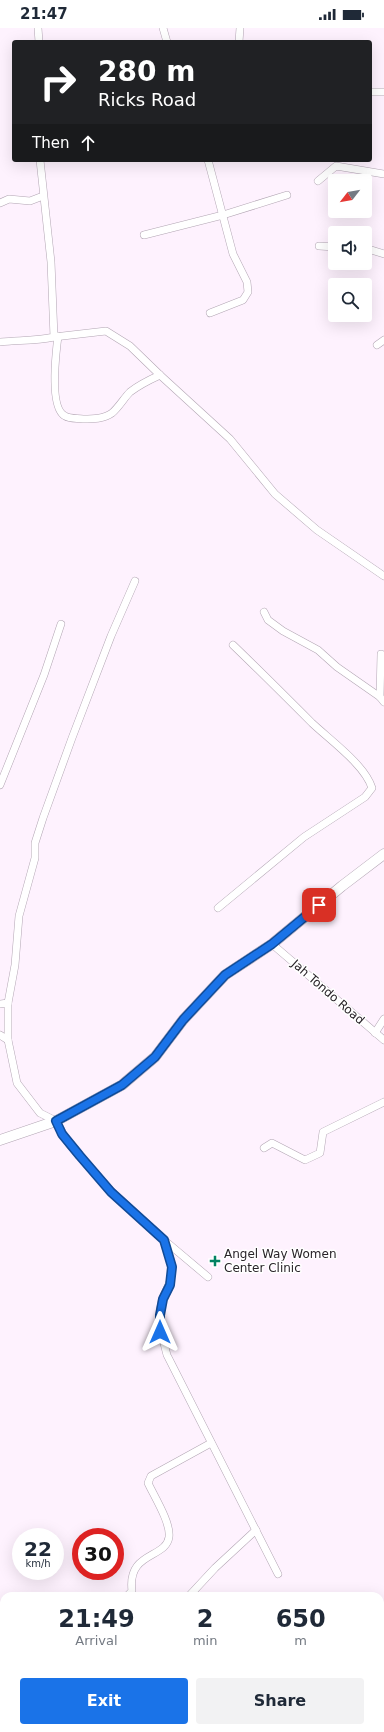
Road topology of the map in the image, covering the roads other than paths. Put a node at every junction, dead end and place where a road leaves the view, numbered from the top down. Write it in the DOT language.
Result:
graph roads {
  1 [pos="163,28"];
  2 [pos="240,28"];
  3 [pos="39,29"];
  4 [pos="39,40"];
  5 [pos="166,40"];
  6 [pos="239,40"];
  7 [pos="372,92"];
  8 [pos="384,92"];
  9 [pos="40,162"];
  10 [pos="209,162"];
  11 [pos="336,163"];
  12 [pos="384,174"];
  13 [pos="318,181"];
  14 [pos="287,195"];
  15 [pos="43,196"];
  16 [pos="0,203"];
  17 [pos="223,215"];
  18 [pos="144,235"];
  19 [pos="319,246"];
  20 [pos="328,247"];
  21 [pos="372,250"];
  22 [pos="384,254"];
  23 [pos="210,313"];
  24 [pos="56,336"];
  25 [pos="384,340"];
  26 [pos="0,342"];
  27 [pos="377,345"];
  28 [pos="160,375"];
  29 [pos="384,576"];
  30 [pos="135,581"];
  31 [pos="264,612"];
  32 [pos="61,624"];
  33 [pos="233,645"];
  34 [pos="381,654"];
  35 [pos="382,699"];
  36 [pos="0,785"];
  37 [pos="384,854"];
  38 [pos="218,908"];
  39 [pos="272,944"];
  40 [pos="8,1003"];
  41 [pos="0,1004"];
  42 [pos="384,1019"];
  43 [pos="375,1032"];
  44 [pos="0,1035"];
  45 [pos="8,1040"];
  46 [pos="384,1040"];
  47 [pos="384,1102"];
  48 [pos="56,1121"];
  49 [pos="0,1140"];
  50 [pos="264,1148"];
  51 [pos="164,1240"];
  52 [pos="208,1277"];
  53 [pos="211,1443"];
  54 [pos="256,1530"];
  55 [pos="278,1574"];
  56 [pos="131,1592"];
  57 [pos="194,1592"];
  1 -- 5 [label="street"];
  2 -- 6 [label="street"];
  3 -- 4 [label="street"];
  7 -- 8 [label="street"];
  9 -- 15 [label="street"];
  10 -- 17 [label="street"];
  11 -- 12 [label="street"];
  11 -- 13 [label="street"];
  14 -- 17 [label="street"];
  15 -- 16 [label="street"];
  15 -- 24 [label="street"];
  17 -- 18 [label="street"];
  17 -- 23 [label="street"];
  19 -- 20 [label="street"];
  21 -- 22 [label="street"];
  24 -- 26 [label="street"];
  24 -- 28 [label="street"];
  24 -- 28 [label="street"];
  25 -- 27 [label="street"];
  28 -- 29 [label="street"];
  30 -- 40 [label="street"];
  31 -- 35 [label="street"];
  32 -- 36 [label="street"];
  33 -- 38 [label="street"];
  34 -- 35 [label="street"];
  37 -- 39 [label="street"];
  39 -- 43 [label="street, Jah Tondo Road"];
  39 -- 48 [label="street"];
  40 -- 41 [label="street"];
  40 -- 45 [label="street"];
  42 -- 43 [label="street"];
  43 -- 46 [label="street, Jah Tondo Road"];
  44 -- 45 [label="street"];
  45 -- 48 [label="street"];
  47 -- 50 [label="street"];
  48 -- 49 [label="street"];
  48 -- 51 [label="street"];
  51 -- 52 [label="street"];
  51 -- 53 [label="street"];
  53 -- 54 [label="street"];
  53 -- 56 [label="street"];
  54 -- 55 [label="street"];
  54 -- 57 [label="street"];
}
